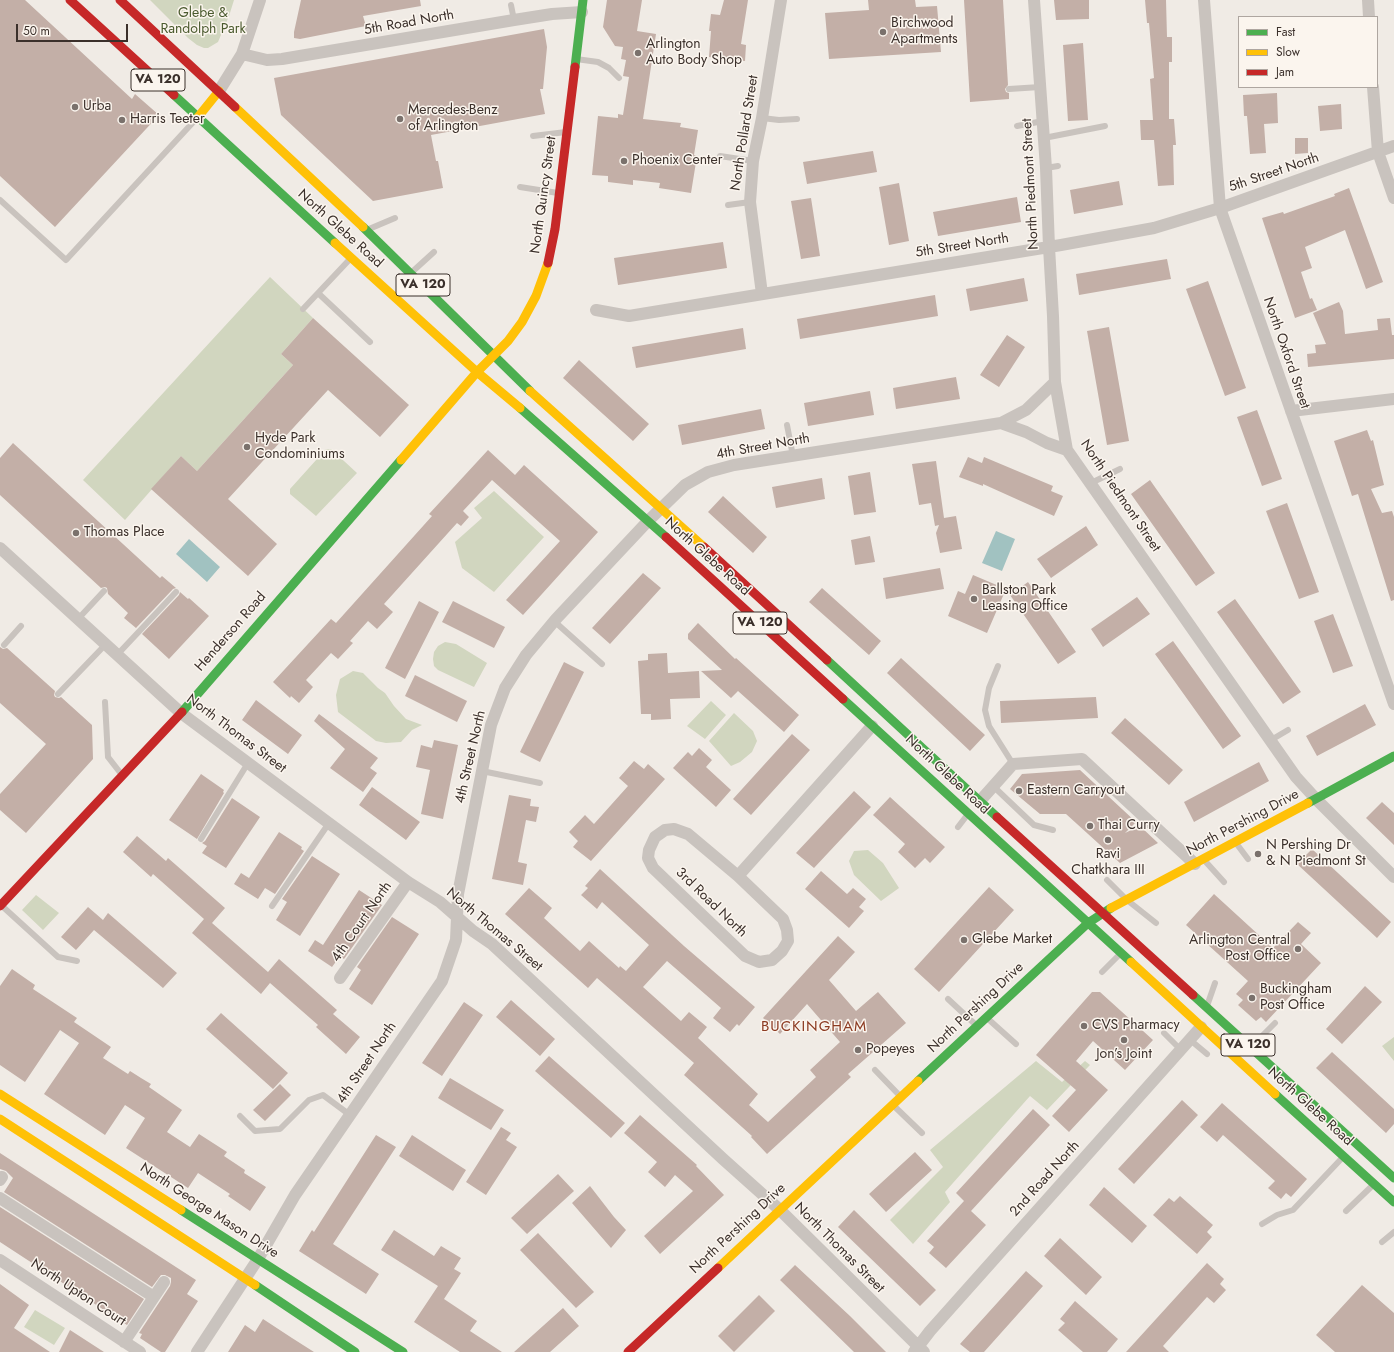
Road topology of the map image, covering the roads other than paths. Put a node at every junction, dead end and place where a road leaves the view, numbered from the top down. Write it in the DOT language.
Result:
graph roads {
  1 [pos="70,0"];
  2 [pos="120,0"];
  3 [pos="260,0"];
  4 [pos="781,0"];
  5 [pos="1034,0"];
  6 [pos="1204,0"];
  7 [pos="1368,0"];
  8 [pos="511,5"];
  9 [pos="582,6"];
  10 [pos="1369,16"];
  11 [pos="514,20"];
  12 [pos="242,54"];
  13 [pos="576,60"];
  14 [pos="619,78"];
  15 [pos="1040,87"];
  16 [pos="1374,88"];
  17 [pos="1009,89"];
  18 [pos="219,91"];
  19 [pos="198,117"];
  20 [pos="762,118"];
  21 [pos="797,119"];
  22 [pos="1043,121"];
  23 [pos="1017,126"];
  24 [pos="1105,126"];
  25 [pos="567,132"];
  26 [pos="533,136"];
  27 [pos="1044,138"];
  28 [pos="1394,146"];
  29 [pos="1378,152"];
  30 [pos="720,156"];
  31 [pos="753,161"];
  32 [pos="520,187"];
  33 [pos="560,193"];
  34 [pos="1394,198"];
  35 [pos="0,200"];
  36 [pos="750,202"];
  37 [pos="728,205"];
  38 [pos="1220,208"];
  39 [pos="395,218"];
  40 [pos="367,230"];
  41 [pos="1049,247"];
  42 [pos="434,252"];
  43 [pos="351,258"];
  44 [pos="411,273"];
  45 [pos="318,293"];
  46 [pos="762,294"];
  47 [pos="303,309"];
  48 [pos="596,310"];
  49 [pos="370,342"];
  50 [pos="494,356"];
  51 [pos="478,372"];
  52 [pos="1055,382"];
  53 [pos="1394,399"];
  54 [pos="1291,411"];
  55 [pos="1001,423"];
  56 [pos="787,425"];
  57 [pos="1068,450"];
  58 [pos="793,456"];
  59 [pos="1120,469"];
  60 [pos="1091,483"];
  61 [pos="661,508"];
  62 [pos="648,521"];
  63 [pos="0,548"];
  64 [pos="104,591"];
  65 [pos="176,592"];
  66 [pos="78,619"];
  67 [pos="554,621"];
  68 [pos="21,626"];
  69 [pos="106,644"];
  70 [pos="4,645"];
  71 [pos="117,655"];
  72 [pos="602,664"];
  73 [pos="998,666"];
  74 [pos="58,694"];
  75 [pos="105,702"];
  76 [pos="1394,704"];
  77 [pos="884,712"];
  78 [pos="180,713"];
  79 [pos="872,726"];
  80 [pos="1288,730"];
  81 [pos="1271,740"];
  82 [pos="1394,756"];
  83 [pos="248,763"];
  84 [pos="1013,764"];
  85 [pos="482,770"];
  86 [pos="122,775"];
  87 [pos="540,783"];
  88 [pos="993,786"];
  89 [pos="1316,799"];
  90 [pos="980,801"];
  91 [pos="968,814"];
  92 [pos="329,823"];
  93 [pos="958,827"];
  94 [pos="1053,830"];
  95 [pos="202,839"];
  96 [pos="1236,842"];
  97 [pos="1248,859"];
  98 [pos="1199,862"];
  99 [pos="738,876"];
  100 [pos="1394,877"];
  101 [pos="1108,880"];
  102 [pos="408,882"];
  103 [pos="1224,882"];
  104 [pos="1127,900"];
  105 [pos="0,905"];
  106 [pos="272,906"];
  107 [pos="1102,913"];
  108 [pos="457,918"];
  109 [pos="1088,923"];
  110 [pos="1156,923"];
  111 [pos="1121,953"];
  112 [pos="77,961"];
  113 [pos="1102,972"];
  114 [pos="340,978"];
  115 [pos="1215,983"];
  116 [pos="948,999"];
  117 [pos="1206,1007"];
  118 [pos="986,1017"];
  119 [pos="1275,1024"];
  120 [pos="977,1026"];
  121 [pos="1201,1027"];
  122 [pos="1164,1033"];
  123 [pos="1189,1039"];
  124 [pos="1016,1044"];
  125 [pos="1250,1048"];
  126 [pos="1180,1049"];
  127 [pos="1206,1054"];
  128 [pos="875,1070"];
  129 [pos="0,1094"];
  130 [pos="901,1097"];
  131 [pos="892,1105"];
  132 [pos="350,1115"];
  133 [pos="240,1116"];
  134 [pos="0,1119"];
  135 [pos="922,1132"];
  136 [pos="1343,1156"];
  137 [pos="1394,1178"];
  138 [pos="1375,1183"];
  139 [pos="0,1198"];
  140 [pos="1394,1202"];
  141 [pos="780,1210"];
  142 [pos="1346,1211"];
  143 [pos="1262,1224"];
  144 [pos="1394,1232"];
  145 [pos="1382,1242"];
  146 [pos="258,1259"];
  147 [pos="0,1260"];
  148 [pos="246,1279"];
  149 [pos="164,1282"];
  150 [pos="154,1297"];
  151 [pos="124,1342"];
  152 [pos="918,1350"];
  153 [pos="140,1352"];
  154 [pos="196,1352"];
  155 [pos="355,1352"];
  156 [pos="403,1352"];
  157 [pos="628,1352"];
  1 -- 19 [label="main road, North Glebe Road / VA 120"];
  2 -- 18 [label="main road, North Glebe Road / VA 120"];
  3 -- 12 [label="street"];
  4 -- 20 [label="street, North Pollard Street"];
  5 -- 15 [label="street, North Piedmont Street"];
  6 -- 38 [label="street, North Oxford Street"];
  7 -- 10 [label="street"];
  8 -- 11 [label="lane"];
  9 -- 11 [label="street, 5th Road North"];
  9 -- 13 [label="main road, North Quincy Street"];
  11 -- 12 [label="street, 5th Road North"];
  12 -- 18 [label="street"];
  13 -- 14 [label="lane"];
  13 -- 25 [label="main road, North Quincy Street"];
  15 -- 17 [label="lane"];
  15 -- 22 [label="street, North Piedmont Street"];
  16 -- 29 [label="street"];
  18 -- 19 [label="main road"];
  18 -- 40 [label="main road, North Glebe Road / VA 120"];
  19 -- 35 [label="lane"];
  19 -- 43 [label="main road, North Glebe Road / VA 120"];
  20 -- 21 [label="lane"];
  20 -- 31 [label="street, North Pollard Street"];
  22 -- 23 [label="lane"];
  22 -- 27 [label="street, North Piedmont Street"];
  24 -- 27 [label="lane"];
  25 -- 26 [label="lane"];
  25 -- 33 [label="main road, North Quincy Street"];
  27 -- 41 [label="street, North Piedmont Street"];
  28 -- 29 [label="street, 5th Street North"];
  29 -- 34 [label="street"];
  29 -- 38 [label="street, 5th Street North"];
  30 -- 31 [label="lane"];
  31 -- 36 [label="street, North Pollard Street"];
  32 -- 33 [label="lane"];
  33 -- 50 [label="main road, North Quincy Street"];
  36 -- 37 [label="lane"];
  36 -- 46 [label="street, North Pollard Street"];
  38 -- 41 [label="street, 5th Street North"];
  38 -- 54 [label="street, North Oxford Street"];
  39 -- 40 [label="lane"];
  40 -- 44 [label="main road, North Glebe Road / VA 120"];
  41 -- 46 [label="street, 5th Street North"];
  41 -- 52 [label="street, North Piedmont Street"];
  42 -- 44 [label="lane"];
  43 -- 45 [label="lane"];
  43 -- 51 [label="main road, North Glebe Road / VA 120"];
  44 -- 50 [label="main road, North Glebe Road / VA 120"];
  45 -- 47 [label="lane"];
  45 -- 49 [label="lane"];
  46 -- 48 [label="street, 5th Street North"];
  50 -- 51 [label="main road, North Quincy Street"];
  50 -- 61 [label="main road, North Glebe Road / VA 120"];
  51 -- 62 [label="main road, North Glebe Road / VA 120"];
  51 -- 78 [label="main road, Henderson Road"];
  52 -- 55 [label="street, 4th Street North"];
  52 -- 57 [label="street, North Piedmont Street"];
  53 -- 54 [label="street"];
  54 -- 76 [label="street, North Oxford Street"];
  55 -- 57 [label="street, 4th Street North"];
  55 -- 58 [label="street, 4th Street North"];
  56 -- 58 [label="lane"];
  57 -- 60 [label="street, North Piedmont Street"];
  58 -- 61 [label="street, 4th Street North"];
  59 -- 60 [label="lane"];
  60 -- 81 [label="street, North Piedmont Street"];
  61 -- 62 [label="street, 4th Street North"];
  61 -- 77 [label="main road, North Glebe Road / VA 120"];
  62 -- 67 [label="street, 4th Street North"];
  62 -- 79 [label="main road, North Glebe Road / VA 120"];
  63 -- 66 [label="street, North Thomas Street"];
  64 -- 66 [label="lane"];
  65 -- 71 [label="lane"];
  66 -- 69 [label="street, North Thomas Street"];
  67 -- 72 [label="lane"];
  67 -- 85 [label="street, 4th Street North"];
  68 -- 70 [label="lane"];
  69 -- 71 [label="street, North Thomas Street"];
  69 -- 74 [label="lane"];
  71 -- 78 [label="street, North Thomas Street"];
  73 -- 84 [label="lane"];
  75 -- 86 [label="lane"];
  77 -- 79 [label="main road"];
  77 -- 90 [label="main road, North Glebe Road / VA 120"];
  78 -- 83 [label="street, North Thomas Street"];
  78 -- 86 [label="main road, Henderson Road"];
  79 -- 91 [label="main road, North Glebe Road / VA 120"];
  79 -- 99 [label="street"];
  80 -- 81 [label="lane"];
  81 -- 89 [label="street, North Piedmont Street"];
  82 -- 89 [label="main road, North Pershing Drive"];
  83 -- 92 [label="street, North Thomas Street"];
  83 -- 95 [label="lane"];
  84 -- 88 [label="street"];
  84 -- 98 [label="street"];
  85 -- 87 [label="lane"];
  85 -- 108 [label="street, 4th Street North"];
  86 -- 105 [label="main road, Henderson Road"];
  88 -- 90 [label="street"];
  88 -- 94 [label="lane"];
  89 -- 96 [label="main road, North Pershing Drive"];
  89 -- 100 [label="street, North Piedmont Street"];
  90 -- 91 [label="main road"];
  90 -- 107 [label="main road, North Glebe Road / VA 120"];
  91 -- 93 [label="lane"];
  91 -- 109 [label="main road, North Glebe Road / VA 120"];
  92 -- 102 [label="street, North Thomas Street"];
  92 -- 106 [label="lane"];
  96 -- 97 [label="lane"];
  96 -- 98 [label="main road, North Pershing Drive"];
  98 -- 103 [label="lane"];
  98 -- 104 [label="main road, North Pershing Drive"];
  99 -- 99 [label="street, 3rd Road North"];
  101 -- 104 [label="lane"];
  102 -- 108 [label="street, North Thomas Street"];
  102 -- 114 [label="street, 4th Court North"];
  104 -- 107 [label="main road, North Pershing Drive"];
  104 -- 110 [label="lane"];
  105 -- 112 [label="lane"];
  107 -- 109 [label="main road, North Pershing Drive"];
  107 -- 117 [label="main road, North Glebe Road / VA 120"];
  108 -- 132 [label="street, 4th Street North"];
  108 -- 141 [label="street, North Thomas Street"];
  109 -- 111 [label="main road, North Glebe Road / VA 120"];
  109 -- 118 [label="main road, North Pershing Drive"];
  111 -- 113 [label="lane"];
  111 -- 121 [label="main road, North Glebe Road / VA 120"];
  115 -- 117 [label="lane"];
  116 -- 120 [label="lane"];
  117 -- 125 [label="main road, North Glebe Road / VA 120"];
  118 -- 120 [label="main road, North Pershing Drive"];
  118 -- 124 [label="lane"];
  119 -- 125 [label="lane"];
  120 -- 130 [label="main road, North Pershing Drive"];
  121 -- 123 [label="street, 2nd Road North"];
  121 -- 136 [label="main road, North Glebe Road / VA 120"];
  122 -- 126 [label="lane"];
  123 -- 126 [label="street, 2nd Road North"];
  123 -- 127 [label="lane"];
  125 -- 137 [label="main road, North Glebe Road / VA 120"];
  126 -- 152 [label="street, 2nd Road North"];
  128 -- 130 [label="lane"];
  129 -- 146 [label="main road, North George Mason Drive"];
  130 -- 131 [label="main road, North Pershing Drive"];
  131 -- 135 [label="lane"];
  131 -- 141 [label="main road, North Pershing Drive"];
  132 -- 133 [label="lane"];
  132 -- 146 [label="street, 4th Street North"];
  134 -- 148 [label="main road"];
  136 -- 138 [label="main road, North Glebe Road / VA 120"];
  136 -- 143 [label="lane"];
  138 -- 140 [label="main road, North Glebe Road / VA 120"];
  138 -- 142 [label="lane"];
  139 -- 150 [label="street"];
  141 -- 152 [label="street, North Thomas Street"];
  141 -- 157 [label="main road, North Pershing Drive"];
  144 -- 145 [label="lane"];
  146 -- 148 [label="street, 4th Street North"];
  146 -- 156 [label="main road, North George Mason Drive"];
  147 -- 151 [label="street, North Upton Court"];
  148 -- 154 [label="street, 4th Street North"];
  148 -- 155 [label="main road"];
  149 -- 150 [label="street"];
  150 -- 151 [label="street"];
  151 -- 153 [label="street, North Upton Court"];
}
